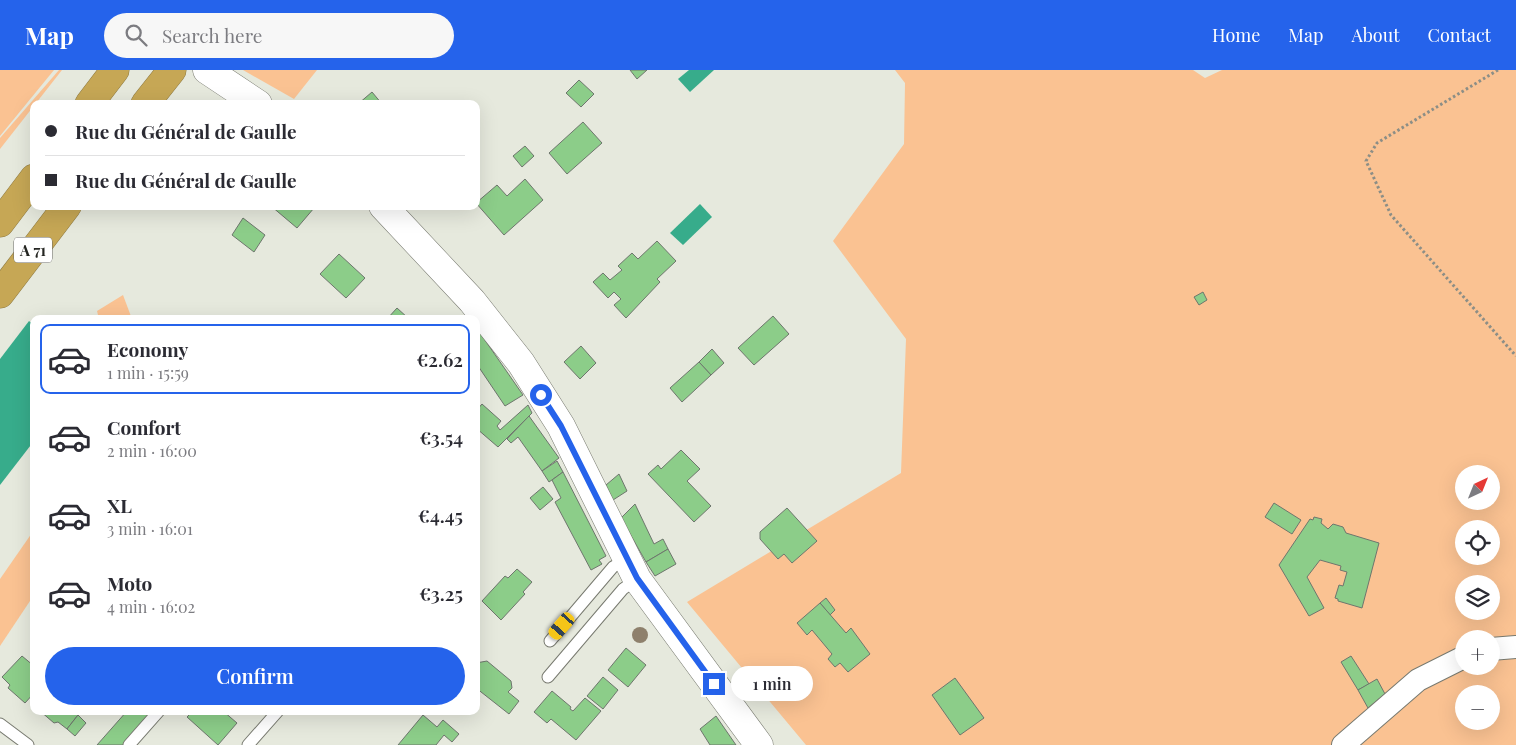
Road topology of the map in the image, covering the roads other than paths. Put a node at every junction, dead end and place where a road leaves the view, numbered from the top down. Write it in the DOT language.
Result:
graph roads {
  1 [pos="115,70"];
  2 [pos="172,70"];
  3 [pos="207,70"];
  4 [pos="92,100"];
  5 [pos="148,100"];
  6 [pos="252,100"];
  7 [pos="30,183"];
  8 [pos="64,210"];
  9 [pos="387,210"];
  10 [pos="0,222"];
  11 [pos="0,294"];
  12 [pos="632,569"];
  13 [pos="550,641"];
  14 [pos="1516,647"];
  15 [pos="1500,648"];
  16 [pos="1455,662"];
  17 [pos="548,678"];
  18 [pos="155,715"];
  19 [pos="274,715"];
  20 [pos="0,724"];
  21 [pos="28,745"];
  22 [pos="129,745"];
  23 [pos="248,745"];
  24 [pos="759,745"];
  25 [pos="1343,745"];
  1 -- 4 [label="highway"];
  2 -- 5 [label="highway"];
  3 -- 6 [label="main road"];
  7 -- 10 [label="highway, A 71"];
  8 -- 11 [label="highway, A 71"];
  9 -- 12 [label="main road"];
  12 -- 13 [label="lane"];
  12 -- 17 [label="lane"];
  12 -- 24 [label="main road"];
  14 -- 15 [label="street"];
  16 -- 25 [label="street"];
  18 -- 22 [label="lane"];
  19 -- 23 [label="lane"];
  20 -- 21 [label="lane"];
}
